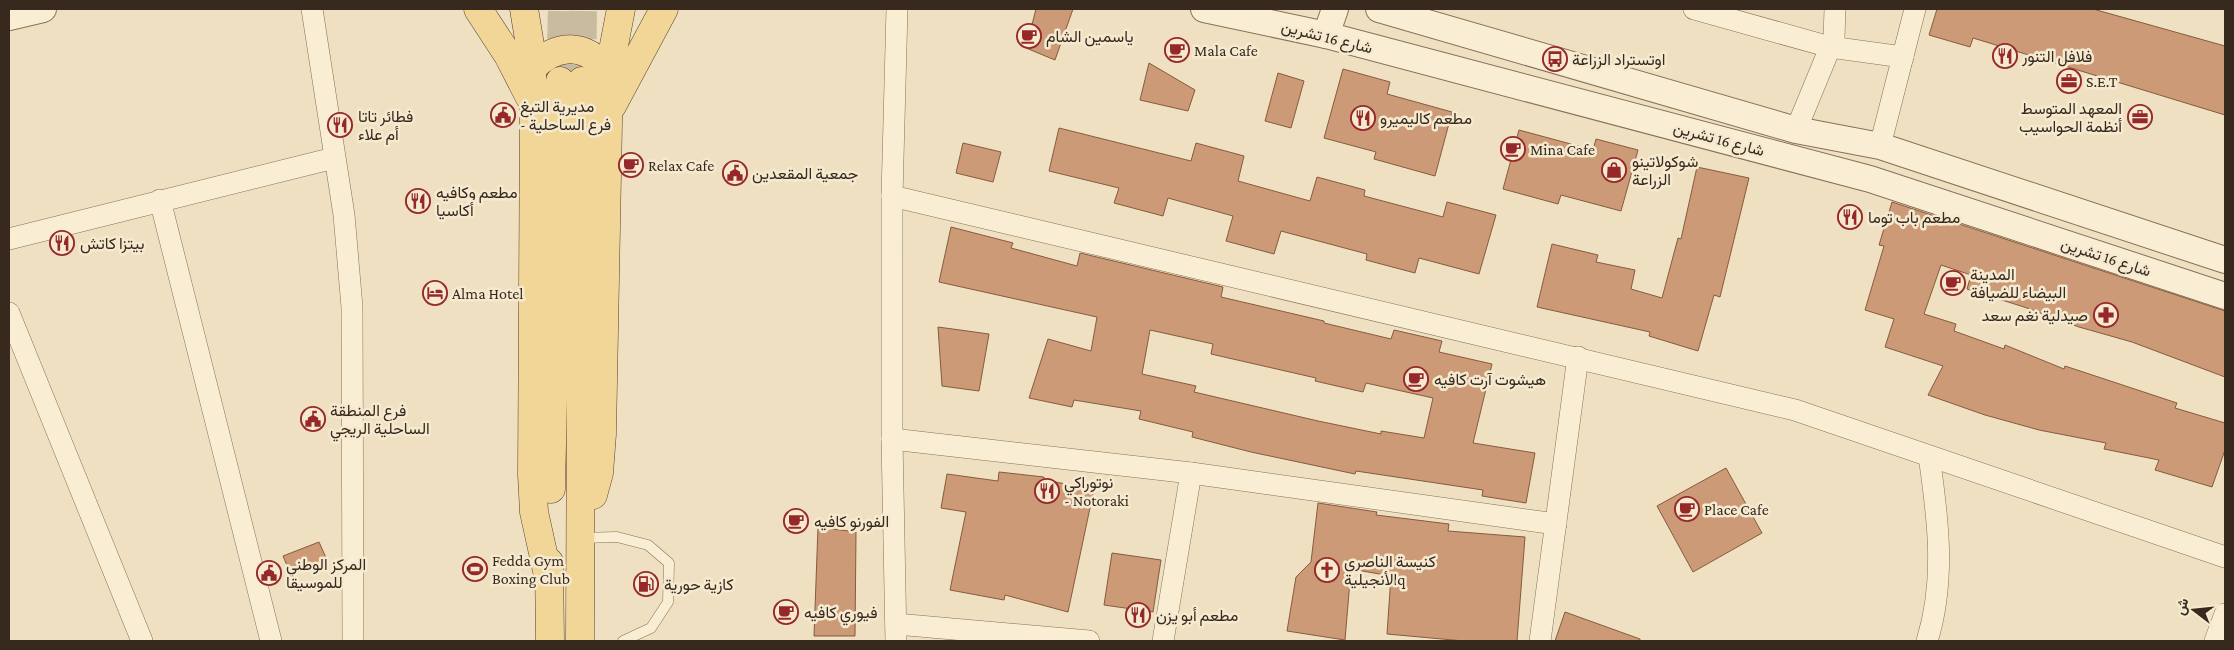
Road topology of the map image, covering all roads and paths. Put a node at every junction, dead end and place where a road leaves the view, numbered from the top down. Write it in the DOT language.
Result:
graph roads {
  1 [pos="43,9"];
  2 [pos="312,9"];
  3 [pos="478,9"];
  4 [pos="524,9"];
  5 [pos="621,9"];
  6 [pos="664,9"];
  7 [pos="897,9"];
  8 [pos="1204,9"];
  9 [pos="1334,9"];
  10 [pos="1379,9"];
  11 [pos="1694,9"];
  12 [pos="1835,9"];
  13 [pos="1915,9"];
  14 [pos="9,17"];
  15 [pos="1326,35"];
  16 [pos="1830,47"];
  17 [pos="1903,57"];
  18 [pos="532,68"];
  19 [pos="609,71"];
  20 [pos="534,109"];
  21 [pos="609,112"];
  22 [pos="1796,130"];
  23 [pos="1880,146"];
  24 [pos="334,158"];
  25 [pos="892,196"];
  26 [pos="160,200"];
  27 [pos="9,239"];
  28 [pos="2225,260"];
  29 [pos="2225,296"];
  30 [pos="9,313"];
  31 [pos="1578,357"];
  32 [pos="892,439"];
  33 [pos="1929,456"];
  34 [pos="1191,473"];
  35 [pos="1556,524"];
  36 [pos="581,534"];
  37 [pos="2225,557"];
  38 [pos="549,580"];
  39 [pos="2225,614"];
  40 [pos="896,632"];
  41 [pos="142,641"];
  42 [pos="271,641"];
  43 [pos="353,641"];
  44 [pos="550,641"];
  45 [pos="580,641"];
  46 [pos="623,641"];
  47 [pos="1089,641"];
  48 [pos="1163,641"];
  49 [pos="1540,641"];
  50 [pos="1927,641"];
  51 [pos="2215,641"];
  1 -- 14 [label="street"];
  2 -- 24 [label="street"];
  3 -- 20 [label="main road"];
  4 -- 18 [label="main road"];
  5 -- 19 [label="main road"];
  6 -- 21 [label="main road"];
  7 -- 25 [label="street"];
  8 -- 15 [label="street, شارع 16 تشرين"];
  9 -- 15 [label="street"];
  10 -- 22 [label="street, شارع 16 تشرين"];
  11 -- 16 [label="street"];
  12 -- 16 [label="street"];
  13 -- 17 [label="street"];
  15 -- 29 [label="street, شارع 16 تشرين"];
  16 -- 17 [label="street"];
  16 -- 22 [label="street"];
  17 -- 23 [label="street"];
  18 -- 19 [label="main road"];
  18 -- 20 [label="main road"];
  19 -- 21 [label="main road"];
  20 -- 38 [label="main road"];
  21 -- 36 [label="main road"];
  22 -- 23 [label="street, شارع 16 تشرين"];
  23 -- 28 [label="street, شارع 16 تشرين"];
  24 -- 26 [label="street"];
  24 -- 43 [label="street"];
  25 -- 31 [label="street"];
  25 -- 32 [label="street"];
  26 -- 27 [label="street"];
  26 -- 42 [label="street"];
  30 -- 41 [label="street"];
  31 -- 33 [label="street"];
  31 -- 35 [label="street"];
  32 -- 34 [label="street"];
  32 -- 40 [label="street"];
  33 -- 37 [label="street"];
  33 -- 50 [label="street"];
  34 -- 35 [label="street"];
  34 -- 48 [label="street"];
  35 -- 49 [label="street"];
  36 -- 38 [label="main road"];
  36 -- 45 [label="main road"];
  36 -- 46 [label="lane"];
  38 -- 44 [label="main road"];
  39 -- 51 [label="street"];
  40 -- 47 [label="street"];
}
